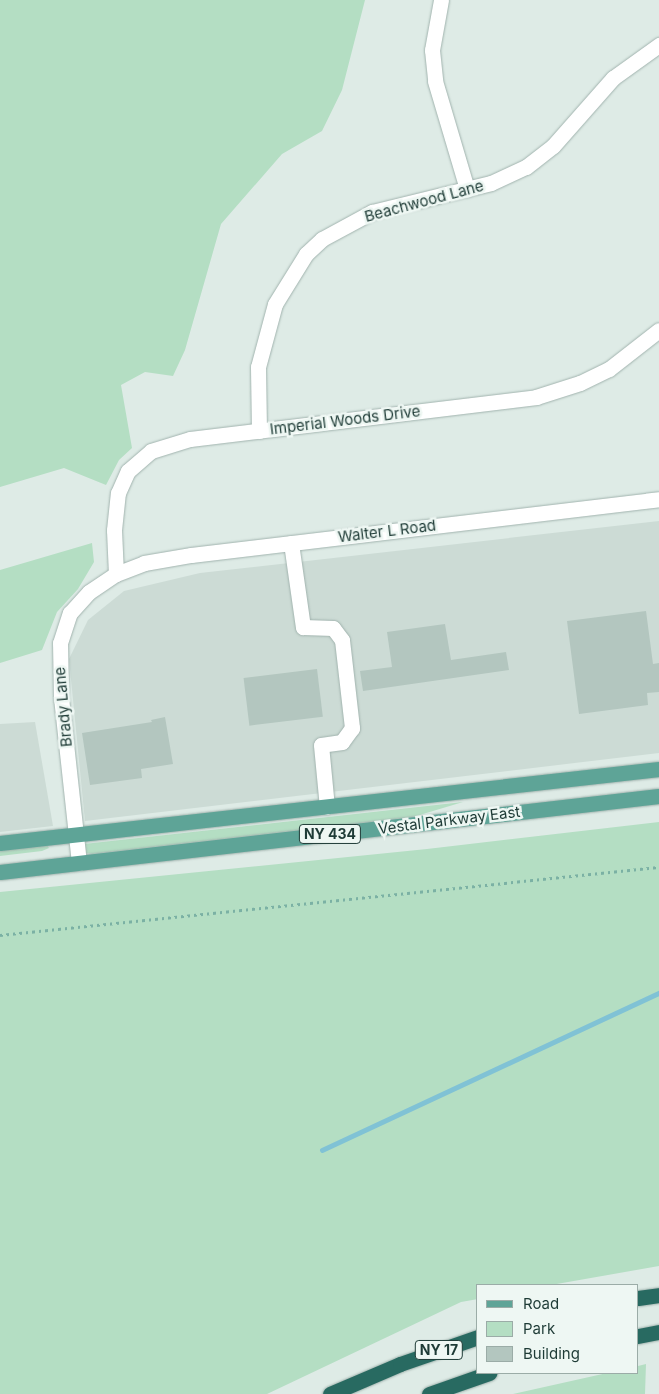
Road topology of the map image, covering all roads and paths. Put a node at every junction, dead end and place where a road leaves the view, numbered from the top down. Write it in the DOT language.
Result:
graph roads {
  1 [pos="441,0"];
  2 [pos="659,44"];
  3 [pos="467,189"];
  4 [pos="659,330"];
  5 [pos="259,431"];
  6 [pos="659,499"];
  7 [pos="291,543"];
  8 [pos="116,574"];
  9 [pos="659,769"];
  10 [pos="659,796"];
  11 [pos="327,807"];
  12 [pos="76,834"];
  13 [pos="0,843"];
  14 [pos="79,863"];
  15 [pos="659,867"];
  16 [pos="0,872"];
  17 [pos="0,935"];
  18 [pos="659,1294"];
  19 [pos="639,1298"];
  20 [pos="659,1332"];
  21 [pos="639,1336"];
  22 [pos="477,1337"];
  23 [pos="486,1374"];
  24 [pos="330,1394"];
  25 [pos="429,1394"];
  1 -- 3 [label="street"];
  2 -- 3 [label="street, Beachwood Lane"];
  3 -- 5 [label="street, Beachwood Lane"];
  4 -- 5 [label="street, Imperial Woods Drive"];
  5 -- 8 [label="street, Imperial Woods Drive"];
  6 -- 7 [label="street, Walter L Road"];
  7 -- 8 [label="street, Walter L Road"];
  7 -- 11 [label="street"];
  8 -- 12 [label="street, Brady Lane"];
  9 -- 11 [label="main road, Vestal Parkway East / NY 434"];
  10 -- 14 [label="main road, Vestal Parkway East / NY 434"];
  11 -- 12 [label="main road, Vestal Parkway East / NY 434"];
  12 -- 13 [label="main road, Vestal Parkway East / NY 434"];
  12 -- 14 [label="street, Brady Lane"];
  14 -- 16 [label="main road, Vestal Parkway East / NY 434"];
  15 -- 17 [label="path"];
  18 -- 19 [label="highway"];
  20 -- 21 [label="highway"];
  22 -- 24 [label="highway, NY 17"];
  23 -- 25 [label="highway, NY 17"];
}
